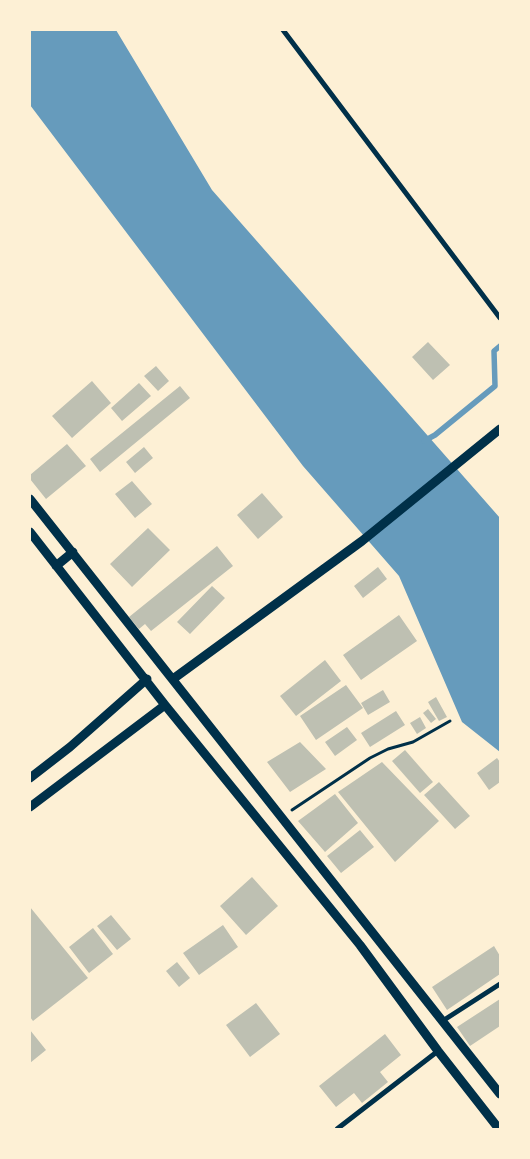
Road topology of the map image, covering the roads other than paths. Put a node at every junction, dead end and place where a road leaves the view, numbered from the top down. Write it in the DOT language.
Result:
graph roads {
  1 [pos="283,30"];
  2 [pos="500,318"];
  3 [pos="500,429"];
  4 [pos="30,499"];
  5 [pos="30,532"];
  6 [pos="72,552"];
  7 [pos="56,566"];
  8 [pos="147,679"];
  9 [pos="173,679"];
  10 [pos="165,704"];
  11 [pos="30,778"];
  12 [pos="30,807"];
  13 [pos="308,853"];
  14 [pos="295,864"];
  15 [pos="500,984"];
  16 [pos="444,1020"];
  17 [pos="438,1051"];
  18 [pos="500,1094"];
  19 [pos="337,1129"];
  20 [pos="499,1129"];
  1 -- 2 [label="street"];
  3 -- 9 [label="street"];
  4 -- 6 [label="street"];
  5 -- 7 [label="street"];
  6 -- 7 [label="street"];
  6 -- 9 [label="street"];
  7 -- 8 [label="street"];
  8 -- 10 [label="street"];
  8 -- 11 [label="street"];
  9 -- 13 [label="street"];
  10 -- 12 [label="street"];
  10 -- 14 [label="street"];
  13 -- 14 [label="street"];
  13 -- 16 [label="street"];
  14 -- 17 [label="street"];
  15 -- 16 [label="street"];
  16 -- 18 [label="street"];
  17 -- 19 [label="street"];
  17 -- 20 [label="street"];
}
